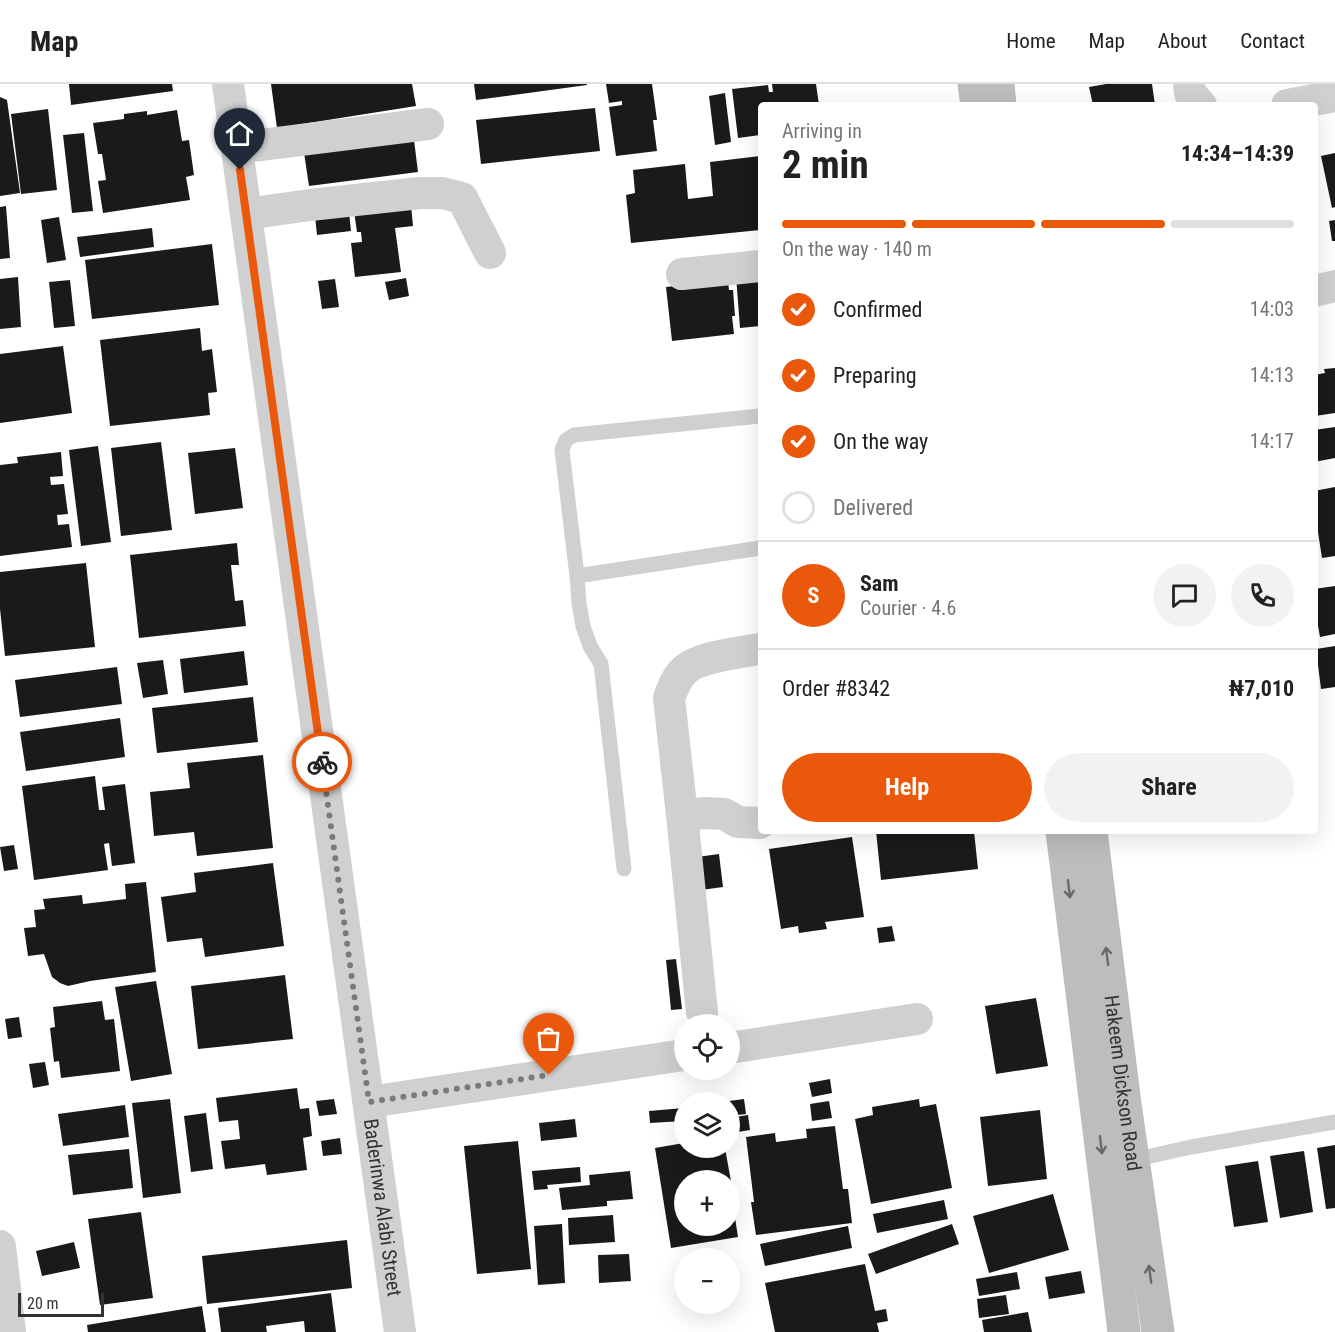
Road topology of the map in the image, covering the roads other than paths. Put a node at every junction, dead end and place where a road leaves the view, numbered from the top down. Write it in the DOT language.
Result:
graph roads {
  1 [pos="228,84"];
  2 [pos="974,84"];
  3 [pos="998,84"];
  4 [pos="1189,84"];
  5 [pos="1335,96"];
  6 [pos="977,102"];
  7 [pos="1000,102"];
  8 [pos="1199,102"];
  9 [pos="1303,102"];
  10 [pos="428,124"];
  11 [pos="237,148"];
  12 [pos="246,214"];
  13 [pos="490,253"];
  14 [pos="758,266"];
  15 [pos="682,274"];
  16 [pos="1335,286"];
  17 [pos="1318,290"];
  18 [pos="758,416"];
  19 [pos="758,548"];
  20 [pos="577,576"];
  21 [pos="758,649"];
  22 [pos="682,815"];
  23 [pos="758,823"];
  24 [pos="1063,834"];
  25 [pos="1091,834"];
  26 [pos="624,869"];
  27 [pos="702,1012"];
  28 [pos="917,1019"];
  29 [pos="740,1046"];
  30 [pos="674,1056"];
  31 [pos="369,1102"];
  32 [pos="1111,1106"];
  33 [pos="1335,1122"];
  34 [pos="1133,1160"];
  35 [pos="0,1246"];
  36 [pos="10,1332"];
  37 [pos="400,1332"];
  38 [pos="1124,1332"];
  39 [pos="1158,1332"];
  1 -- 11 [label="street, Baderinwa Alabi Street"];
  2 -- 6 [label="main road"];
  3 -- 7 [label="main road"];
  4 -- 8 [label="street"];
  5 -- 9 [label="street"];
  10 -- 11 [label="street"];
  11 -- 12 [label="street, Baderinwa Alabi Street"];
  12 -- 13 [label="street"];
  12 -- 31 [label="street, Baderinwa Alabi Street"];
  14 -- 15 [label="street"];
  16 -- 17 [label="street"];
  18 -- 20 [label="lane"];
  19 -- 20 [label="lane"];
  20 -- 26 [label="lane"];
  21 -- 22 [label="street"];
  22 -- 23 [label="street"];
  22 -- 27 [label="street"];
  24 -- 32 [label="main road, Hakeem Dickson Road, one-way"];
  32 -- 25 [label="main road, Hakeem Dickson Road, one-way"];
  28 -- 29 [label="street"];
  30 -- 31 [label="street"];
  31 -- 37 [label="street, Baderinwa Alabi Street"];
  32 -- 34 [label="main road, Hakeem Dickson Road"];
  32 -- 38 [label="main road, Hakeem Dickson Road, one-way"];
  33 -- 34 [label="lane"];
  39 -- 34 [label="main road, Hakeem Dickson Road, one-way"];
  35 -- 36 [label="street"];
}
